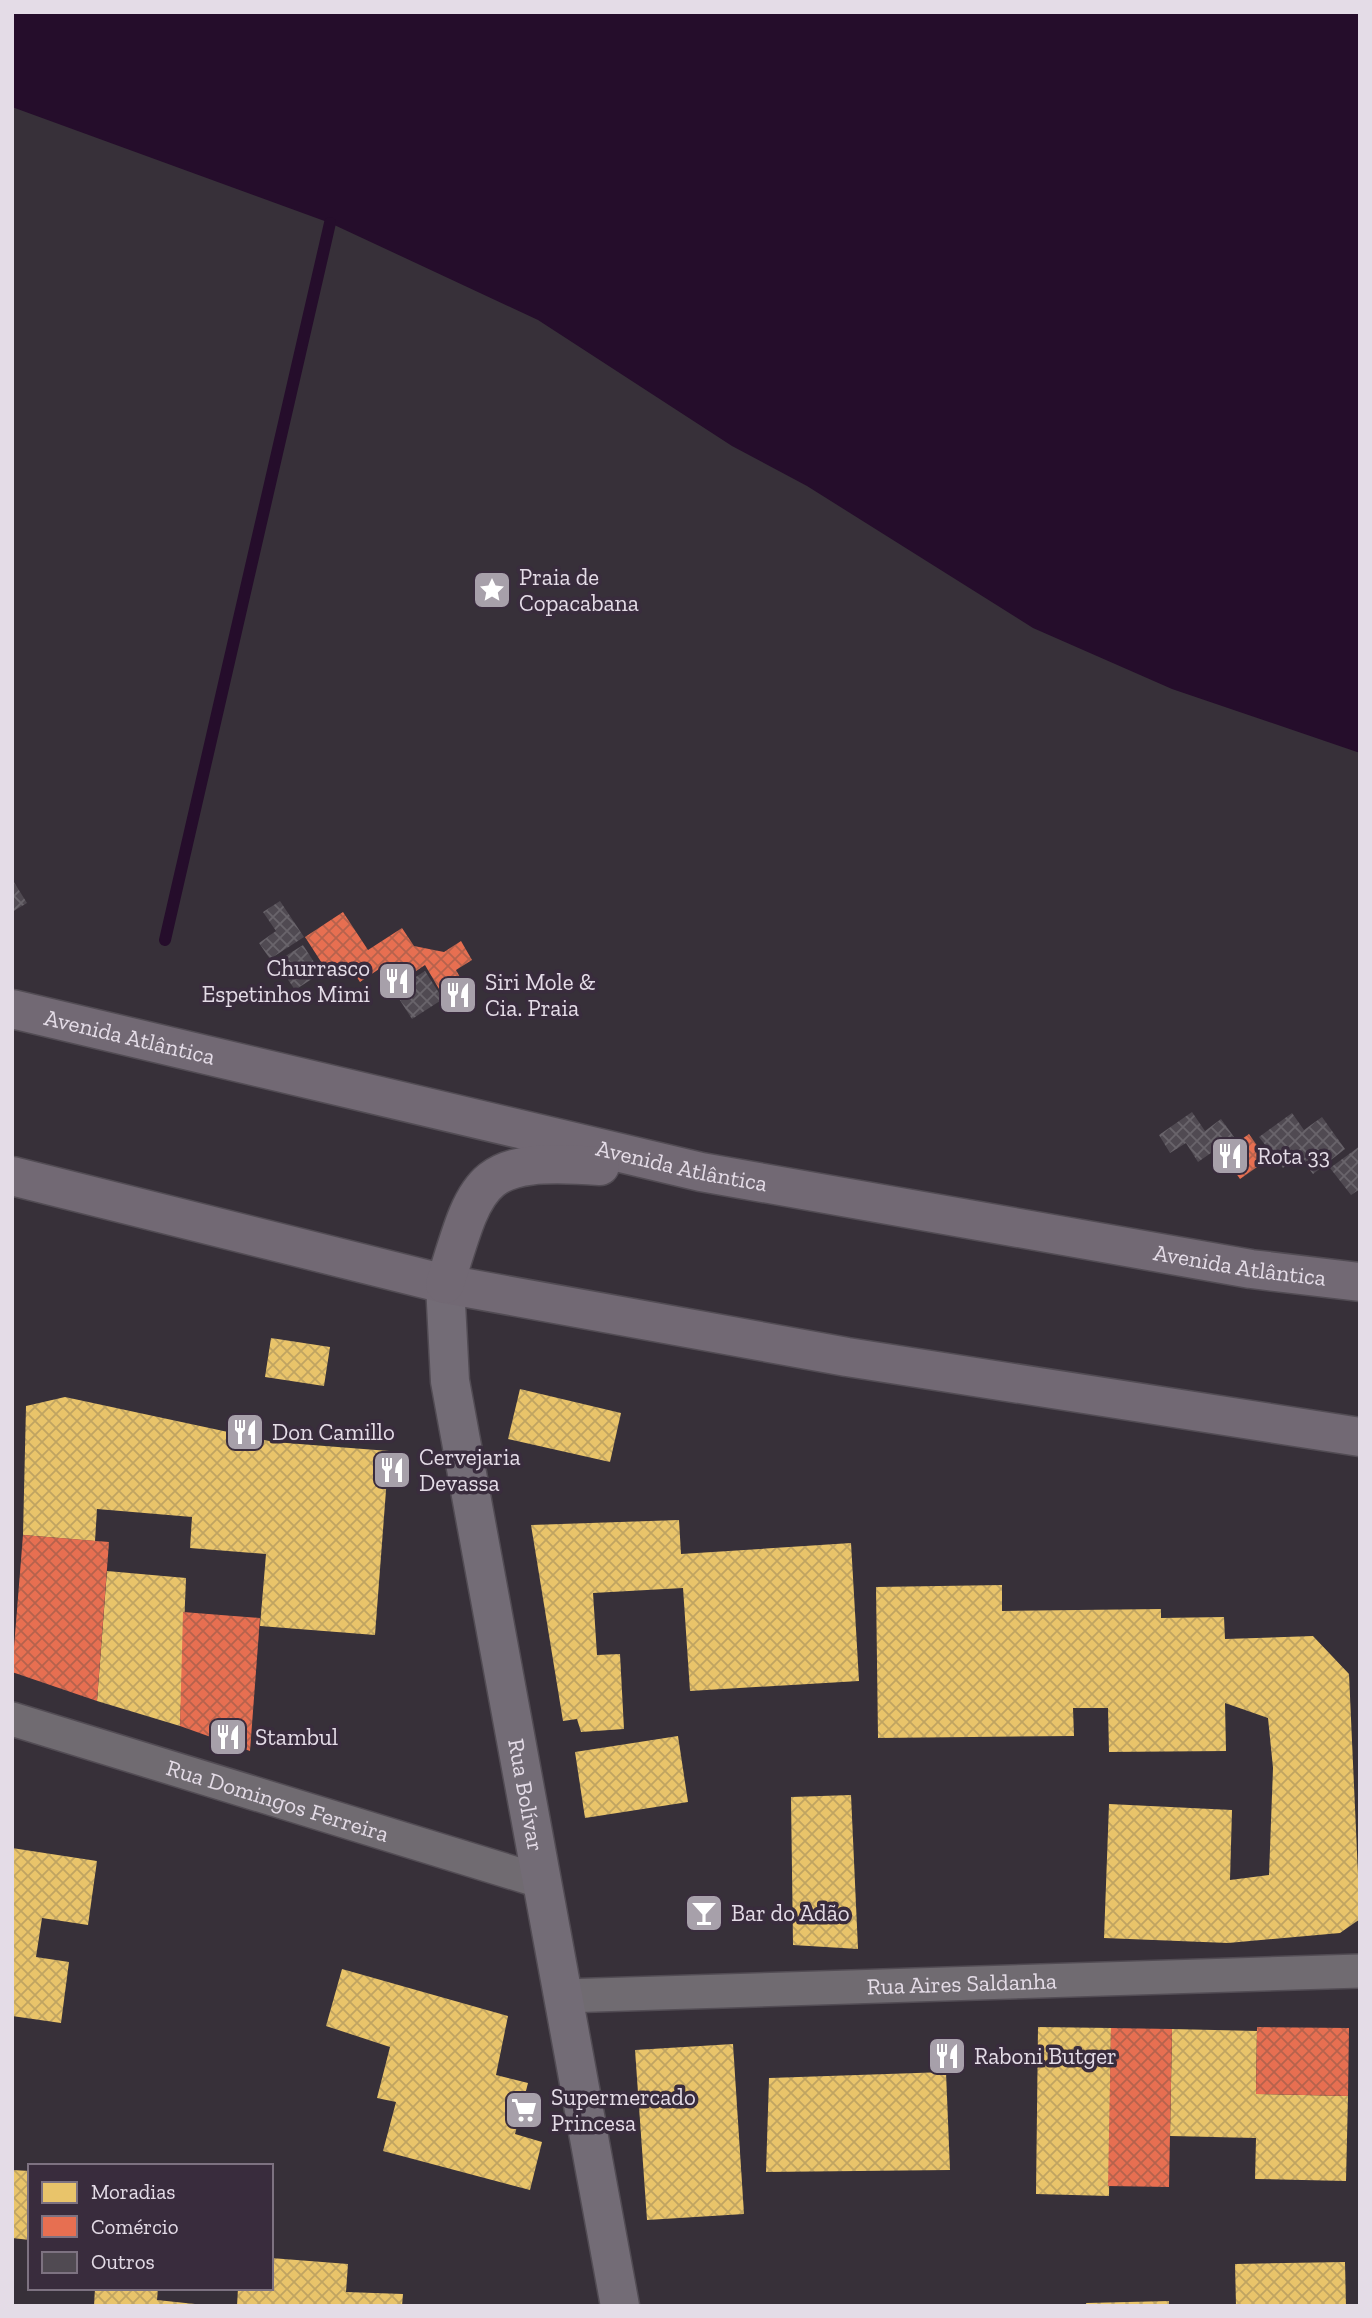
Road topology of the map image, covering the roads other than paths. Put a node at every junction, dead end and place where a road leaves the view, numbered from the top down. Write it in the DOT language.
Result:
graph roads {
  1 [pos="12,1009"];
  2 [pos="701,1172"];
  3 [pos="12,1176"];
  4 [pos="1360,1282"];
  5 [pos="445,1284"];
  6 [pos="1360,1437"];
  7 [pos="12,1719"];
  8 [pos="543,1882"];
  9 [pos="1360,1971"];
  10 [pos="563,1996"];
  11 [pos="620,2306"];
  1 -- 2 [label="highway, Avenida Atlântica"];
  2 -- 4 [label="highway, Avenida Atlântica"];
  2 -- 5 [label="highway"];
  3 -- 5 [label="highway"];
  5 -- 6 [label="highway"];
  5 -- 8 [label="main road, Rua Bolívar"];
  7 -- 8 [label="street, Rua Domingos Ferreira"];
  8 -- 10 [label="main road, Rua Bolívar"];
  9 -- 10 [label="street, Rua Aires Saldanha"];
  10 -- 11 [label="main road, Rua Bolívar"];
}
